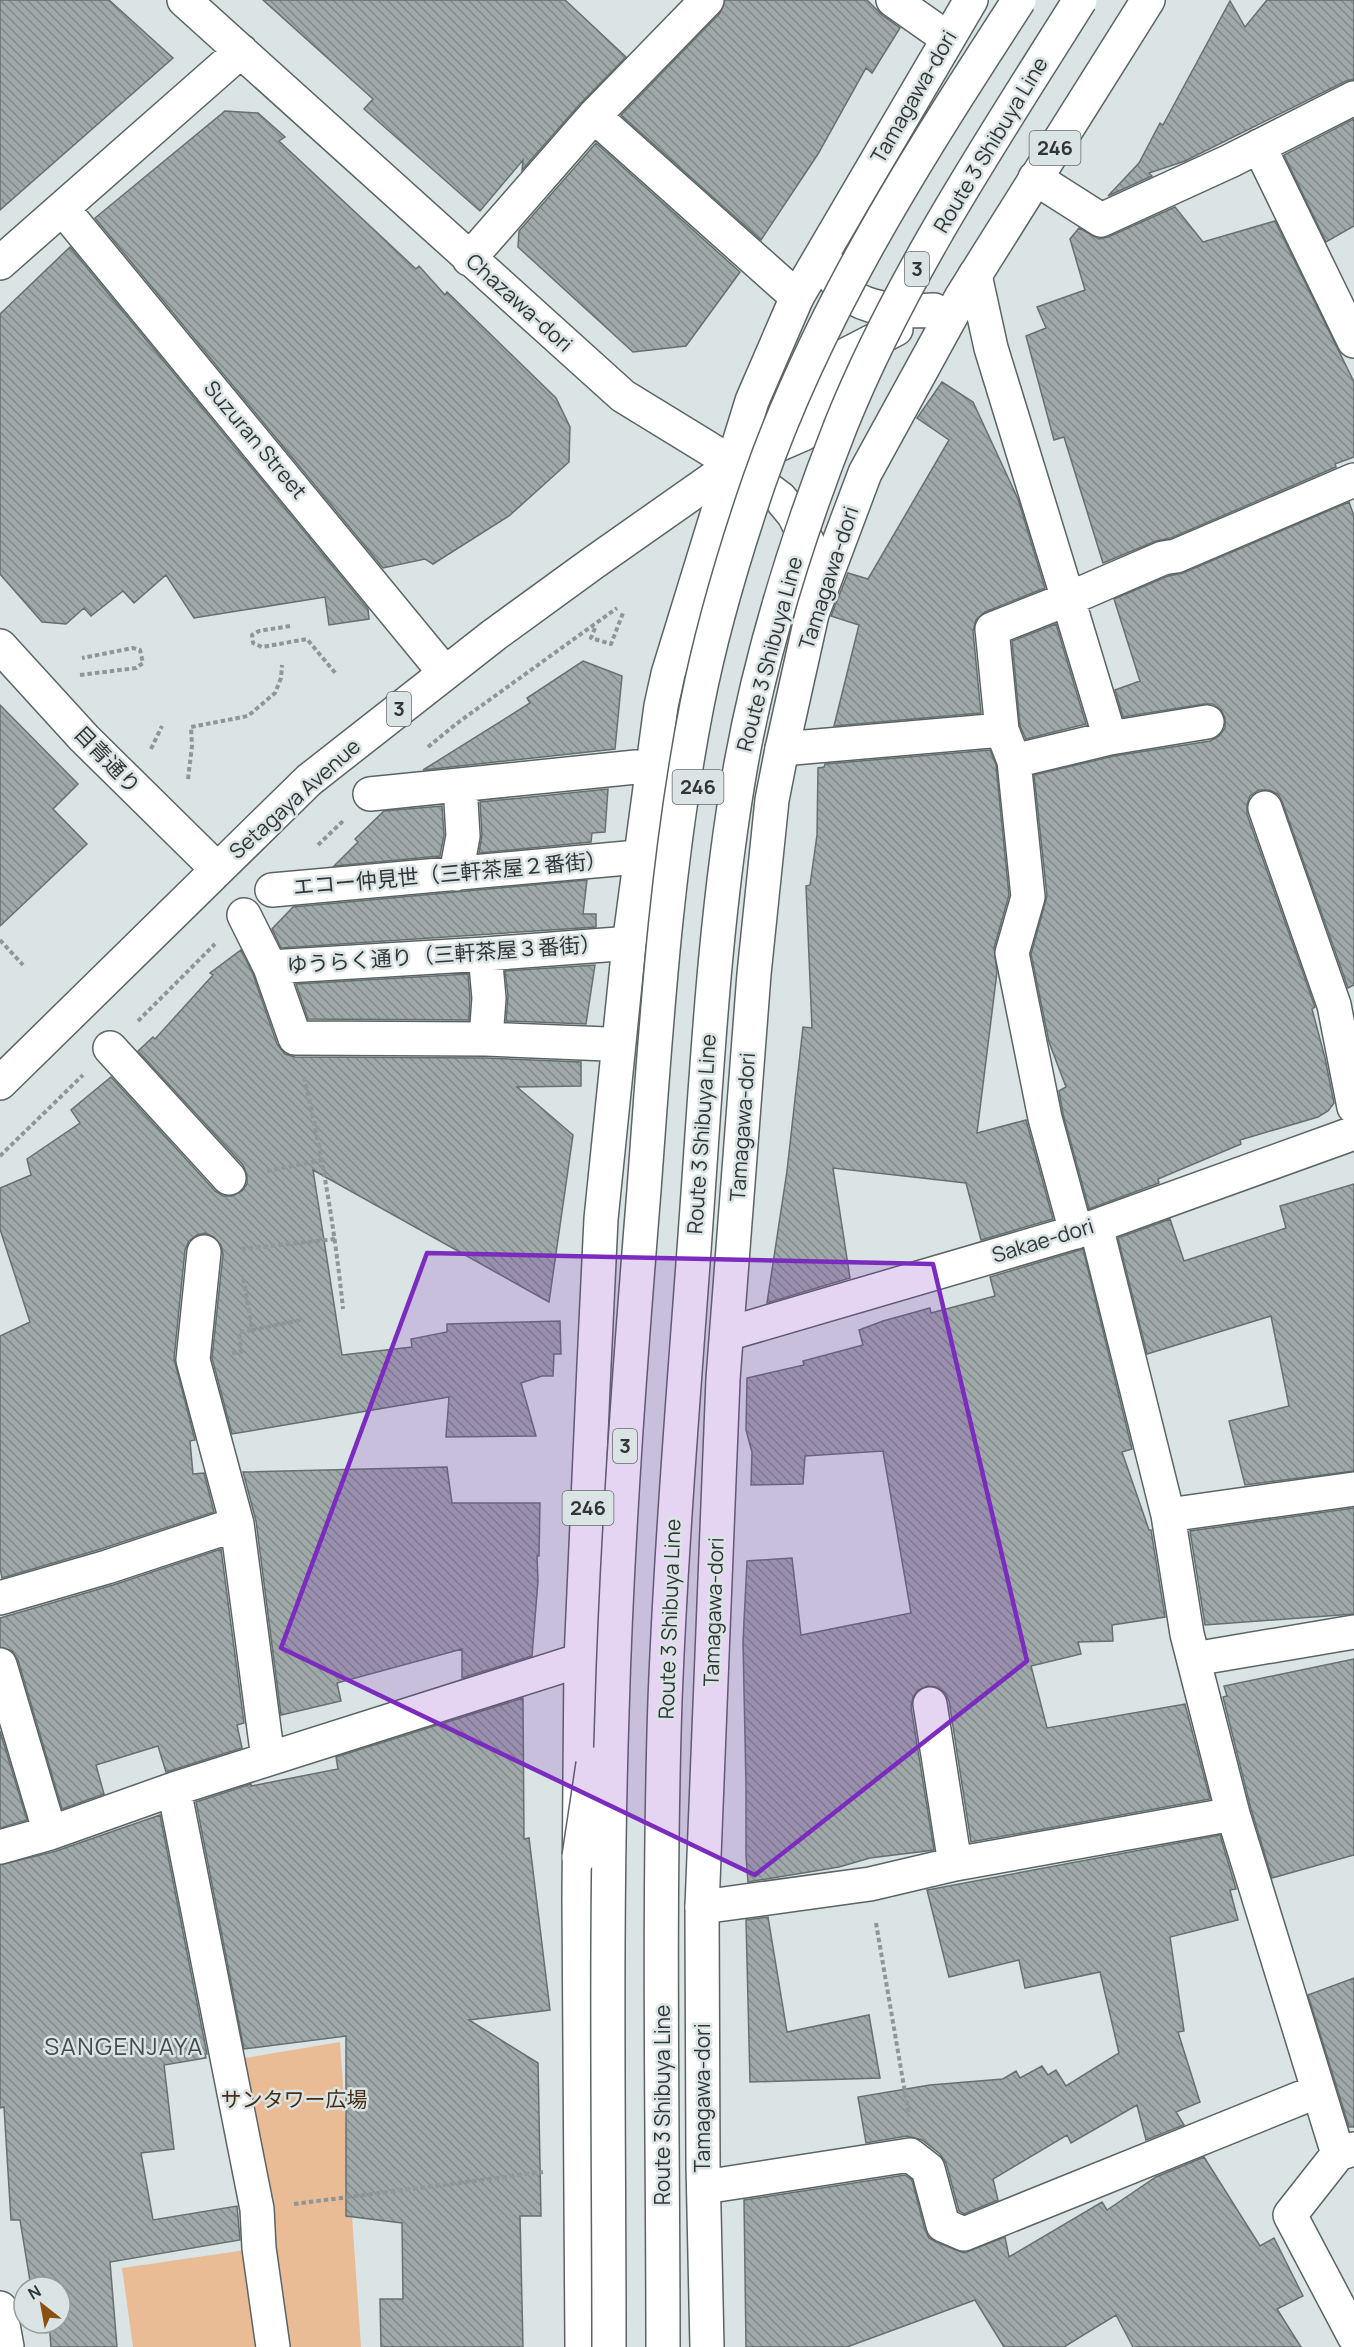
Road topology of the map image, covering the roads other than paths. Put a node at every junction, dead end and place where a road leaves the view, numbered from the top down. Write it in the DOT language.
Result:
graph roads {
  1 [pos="707,0"];
  2 [pos="893,0"];
  3 [pos="971,0"];
  4 [pos="1018,0"];
  5 [pos="1031,0"];
  6 [pos="1080,0"];
  7 [pos="1148,0"];
  8 [pos="192,3"];
  9 [pos="947,38"];
  10 [pos="241,51"];
  11 [pos="1354,98"];
  12 [pos="594,116"];
  13 [pos="1259,146"];
  14 [pos="1035,178"];
  15 [pos="63,209"];
  16 [pos="834,233"];
  17 [pos="469,259"];
  18 [pos="0,263"];
  19 [pos="957,293"];
  20 [pos="797,297"];
  21 [pos="1354,341"];
  22 [pos="734,464"];
  23 [pos="1354,480"];
  24 [pos="1068,599"];
  25 [pos="812,614"];
  26 [pos="0,646"];
  27 [pos="445,673"];
  28 [pos="1207,722"];
  29 [pos="1002,730"];
  30 [pos="1110,738"];
  31 [pos="782,748"];
  32 [pos="1014,761"];
  33 [pos="636,767"];
  34 [pos="460,785"];
  35 [pos="370,794"];
  36 [pos="1265,808"];
  37 [pos="627,858"];
  38 [pos="217,869"];
  39 [pos="456,874"];
  40 [pos="272,890"];
  41 [pos="244,915"];
  42 [pos="618,944"];
  43 [pos="485,954"];
  44 [pos="270,967"];
  45 [pos="486,1039"];
  46 [pos="607,1044"];
  47 [pos="110,1048"];
  48 [pos="0,1083"];
  49 [pos="1354,1107"];
  50 [pos="1354,1132"];
  51 [pos="229,1178"];
  52 [pos="1086,1229"];
  53 [pos="204,1252"];
  54 [pos="727,1334"];
  55 [pos="1354,1490"];
  56 [pos="1168,1515"];
  57 [pos="237,1524"];
  58 [pos="0,1598"];
  59 [pos="1354,1632"];
  60 [pos="1194,1659"];
  61 [pos="581,1660"];
  62 [pos="0,1665"];
  63 [pos="930,1704"];
  64 [pos="7,1706"];
  65 [pos="268,1759"];
  66 [pos="174,1789"];
  67 [pos="1233,1814"];
  68 [pos="50,1833"];
  69 [pos="0,1847"];
  70 [pos="579,1857"];
  71 [pos="955,1864"];
  72 [pos="702,1907"];
  73 [pos="1318,2091"];
  74 [pos="1346,2151"];
  75 [pos="704,2187"];
  76 [pos="0,2309"];
  77 [pos="1354,2336"];
  78 [pos="7,2347"];
  79 [pos="273,2347"];
  80 [pos="582,2347"];
  81 [pos="609,2347"];
  82 [pos="663,2347"];
  83 [pos="707,2347"];
  1 -- 12 [label="main road"];
  2 -- 9 [label="main road"];
  3 -- 9 [label="main road, Tamagawa-dori / 246"];
  4 -- 81 [label="main road, 3, bridge"];
  5 -- 70 [label="main road, 246, bridge"];
  6 -- 82 [label="main road, Route 3 Shibuya Line / 3, bridge"];
  7 -- 14 [label="main road, Tamagawa-dori / 246"];
  8 -- 10 [label="main road, Chazawa-dori"];
  9 -- 16 [label="main road, Tamagawa-dori / 246"];
  10 -- 15 [label="main road"];
  10 -- 17 [label="main road, Chazawa-dori"];
  11 -- 13 [label="main road"];
  12 -- 17 [label="main road"];
  12 -- 20 [label="main road"];
  13 -- 14 [label="main road"];
  13 -- 21 [label="main road"];
  14 -- 19 [label="main road, Tamagawa-dori / 246"];
  15 -- 18 [label="main road"];
  15 -- 27 [label="main road, Suzuran Street"];
  16 -- 19 [label="main road"];
  16 -- 20 [label="main road, Tamagawa-dori / 246"];
  17 -- 22 [label="main road, Chazawa-dori"];
  19 -- 22 [label="main road, 3"];
  19 -- 24 [label="main road"];
  19 -- 25 [label="main road, Tamagawa-dori / 246"];
  20 -- 22 [label="main road, Tamagawa-dori / 246"];
  22 -- 25 [label="main road, Chazawa-dori"];
  22 -- 27 [label="main road, Setagaya Avenue / 3"];
  22 -- 61 [label="main road, Tamagawa-dori / 246"];
  23 -- 24 [label="main road"];
  24 -- 29 [label="main road"];
  24 -- 30 [label="main road"];
  25 -- 31 [label="main road, Tamagawa-dori / 246"];
  26 -- 38 [label="main road, 目青通り"];
  27 -- 38 [label="main road, Setagaya Avenue / 3"];
  28 -- 30 [label="main road"];
  29 -- 31 [label="main road"];
  29 -- 32 [label="main road"];
  30 -- 32 [label="main road"];
  31 -- 54 [label="main road, Tamagawa-dori / 246"];
  32 -- 52 [label="main road"];
  33 -- 34 [label="main road"];
  34 -- 35 [label="main road"];
  34 -- 39 [label="main road"];
  36 -- 49 [label="main road"];
  37 -- 39 [label="main road, エコー仲見世（三軒茶屋２番街）"];
  38 -- 48 [label="main road, Setagaya Avenue / 3"];
  39 -- 40 [label="main road, エコー仲見世（三軒茶屋２番街）"];
  41 -- 44 [label="main road"];
  42 -- 43 [label="main road, ゆうらく通り（三軒茶屋３番街）"];
  43 -- 44 [label="main road, ゆうらく通り（三軒茶屋３番街）"];
  43 -- 45 [label="main road"];
  44 -- 45 [label="main road"];
  45 -- 46 [label="main road"];
  47 -- 51 [label="main road"];
  50 -- 52 [label="main road, Sakae-dori"];
  52 -- 54 [label="main road, Sakae-dori"];
  52 -- 56 [label="main road"];
  53 -- 57 [label="main road"];
  54 -- 72 [label="main road, Tamagawa-dori / 246"];
  55 -- 56 [label="main road"];
  56 -- 60 [label="main road"];
  57 -- 58 [label="main road"];
  57 -- 65 [label="main road"];
  59 -- 60 [label="main road"];
  60 -- 67 [label="main road"];
  61 -- 65 [label="main road"];
  61 -- 70 [label="main road, Tamagawa-dori / 246"];
  62 -- 64 [label="main road"];
  63 -- 71 [label="main road"];
  64 -- 68 [label="main road"];
  65 -- 66 [label="main road"];
  66 -- 68 [label="main road"];
  66 -- 79 [label="main road"];
  67 -- 71 [label="main road"];
  67 -- 73 [label="main road"];
  68 -- 69 [label="main road"];
  70 -- 80 [label="main road, Tamagawa-dori / 246"];
  71 -- 72 [label="main road"];
  72 -- 75 [label="main road, Tamagawa-dori / 246"];
  73 -- 74 [label="main road"];
  73 -- 75 [label="main road"];
  74 -- 77 [label="main road"];
  75 -- 83 [label="main road, Tamagawa-dori / 246"];
  76 -- 78 [label="main road"];
}
